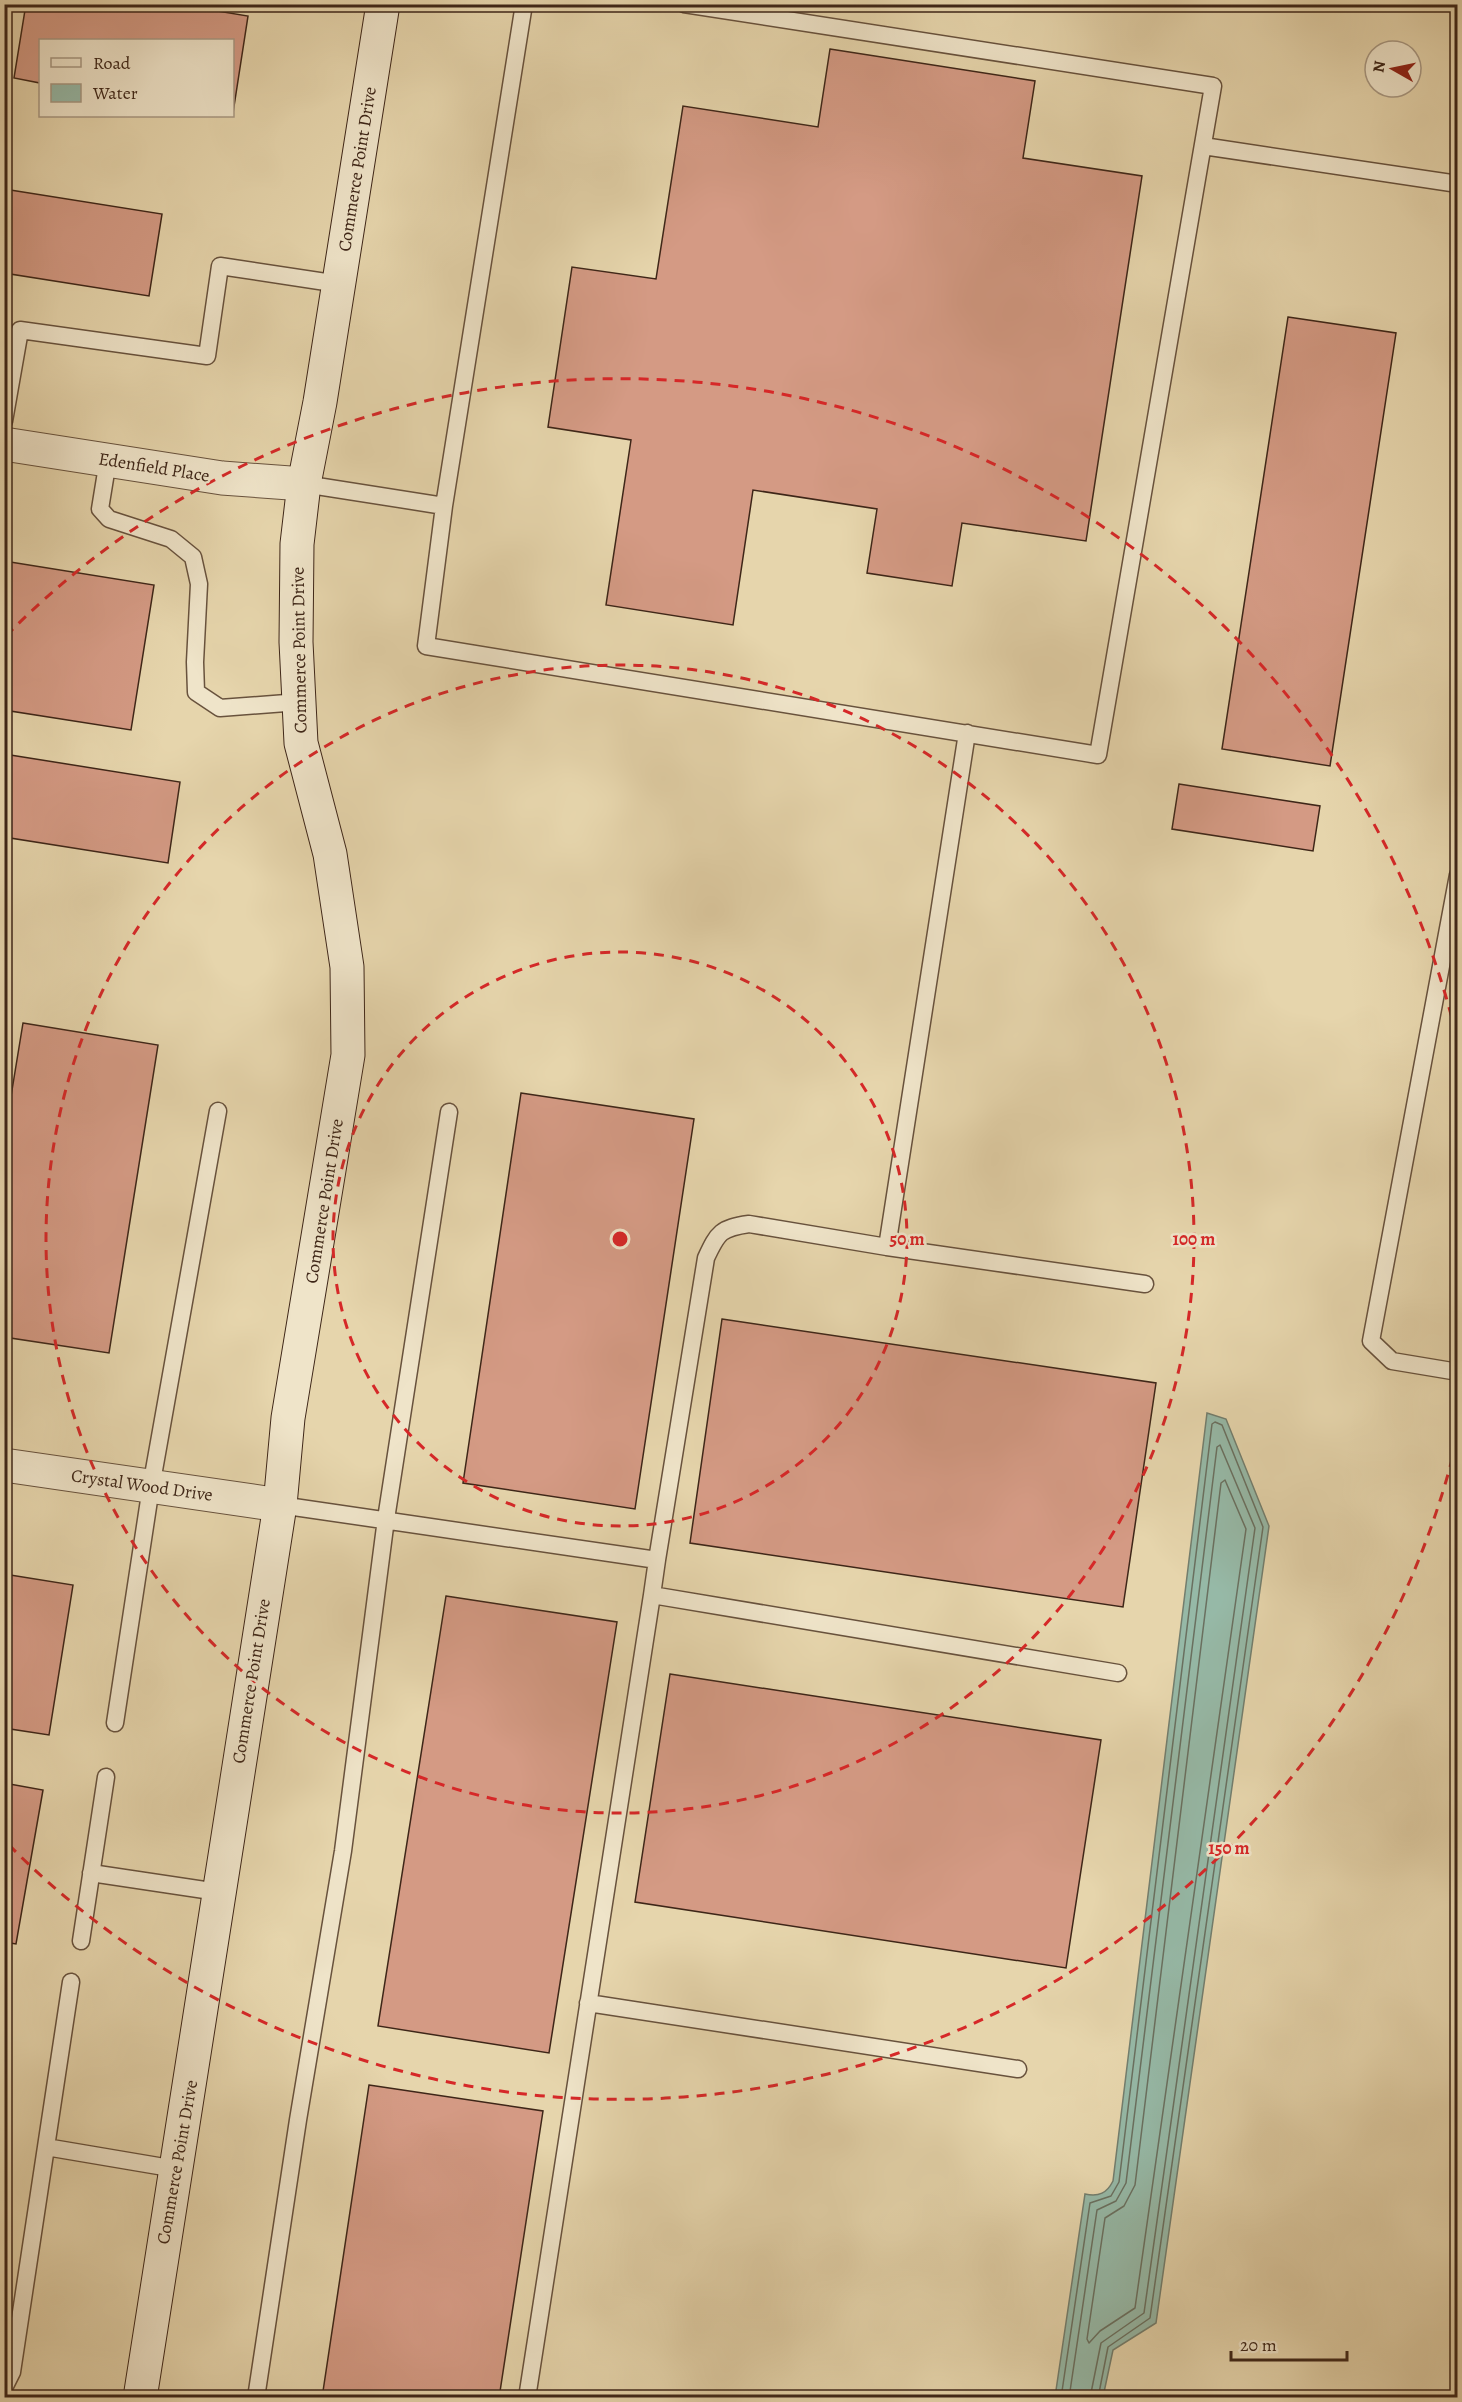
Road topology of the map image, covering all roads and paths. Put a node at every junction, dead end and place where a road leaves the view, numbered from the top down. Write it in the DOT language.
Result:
graph roads {
  1 [pos="383,4"];
  2 [pos="524,4"];
  3 [pos="684,4"];
  4 [pos="1203,146"];
  5 [pos="1458,184"];
  6 [pos="339,284"];
  7 [pos="4,421"];
  8 [pos="4,444"];
  9 [pos="108,460"];
  10 [pos="304,484"];
  11 [pos="444,506"];
  12 [pos="299,702"];
  13 [pos="967,733"];
  14 [pos="1458,876"];
  15 [pos="218,1111"];
  16 [pos="449,1112"];
  17 [pos="887,1247"];
  18 [pos="1145,1284"];
  19 [pos="1458,1372"];
  20 [pos="4,1466"];
  21 [pos="151,1487"];
  22 [pos="280,1505"];
  23 [pos="386,1520"];
  24 [pos="657,1560"];
  25 [pos="652,1595"];
  26 [pos="1118,1673"];
  27 [pos="115,1724"];
  28 [pos="106,1777"];
  29 [pos="91,1874"];
  30 [pos="218,1892"];
  31 [pos="81,1941"];
  32 [pos="71,1982"];
  33 [pos="588,2003"];
  34 [pos="1018,2069"];
  35 [pos="46,2147"];
  36 [pos="176,2169"];
  37 [pos="4,2388"];
  38 [pos="140,2397"];
  39 [pos="256,2397"];
  40 [pos="527,2397"];
  1 -- 6 [label="street, Commerce Point Drive"];
  2 -- 11 [label="lane"];
  3 -- 4 [label="lane"];
  4 -- 5 [label="lane"];
  4 -- 13 [label="lane"];
  6 -- 7 [label="lane"];
  6 -- 10 [label="street, Commerce Point Drive"];
  8 -- 9 [label="street, Edenfield Place"];
  9 -- 10 [label="street, Edenfield Place"];
  9 -- 12 [label="lane"];
  10 -- 11 [label="lane"];
  10 -- 12 [label="street, Commerce Point Drive"];
  11 -- 13 [label="lane"];
  12 -- 22 [label="street, Commerce Point Drive"];
  13 -- 17 [label="lane"];
  14 -- 19 [label="lane"];
  15 -- 21 [label="lane"];
  16 -- 23 [label="lane"];
  17 -- 18 [label="lane"];
  17 -- 24 [label="lane"];
  20 -- 21 [label="street, Crystal Wood Drive"];
  21 -- 22 [label="street, Crystal Wood Drive"];
  21 -- 27 [label="lane"];
  22 -- 23 [label="lane"];
  22 -- 30 [label="street, Commerce Point Drive"];
  23 -- 24 [label="lane"];
  23 -- 39 [label="lane"];
  24 -- 25 [label="lane"];
  25 -- 26 [label="lane"];
  25 -- 33 [label="lane"];
  28 -- 29 [label="lane"];
  29 -- 30 [label="lane"];
  29 -- 31 [label="lane"];
  30 -- 36 [label="street, Commerce Point Drive"];
  32 -- 35 [label="lane"];
  33 -- 34 [label="lane"];
  33 -- 40 [label="lane"];
  35 -- 36 [label="lane"];
  35 -- 37 [label="lane"];
  36 -- 38 [label="street, Commerce Point Drive"];
}
